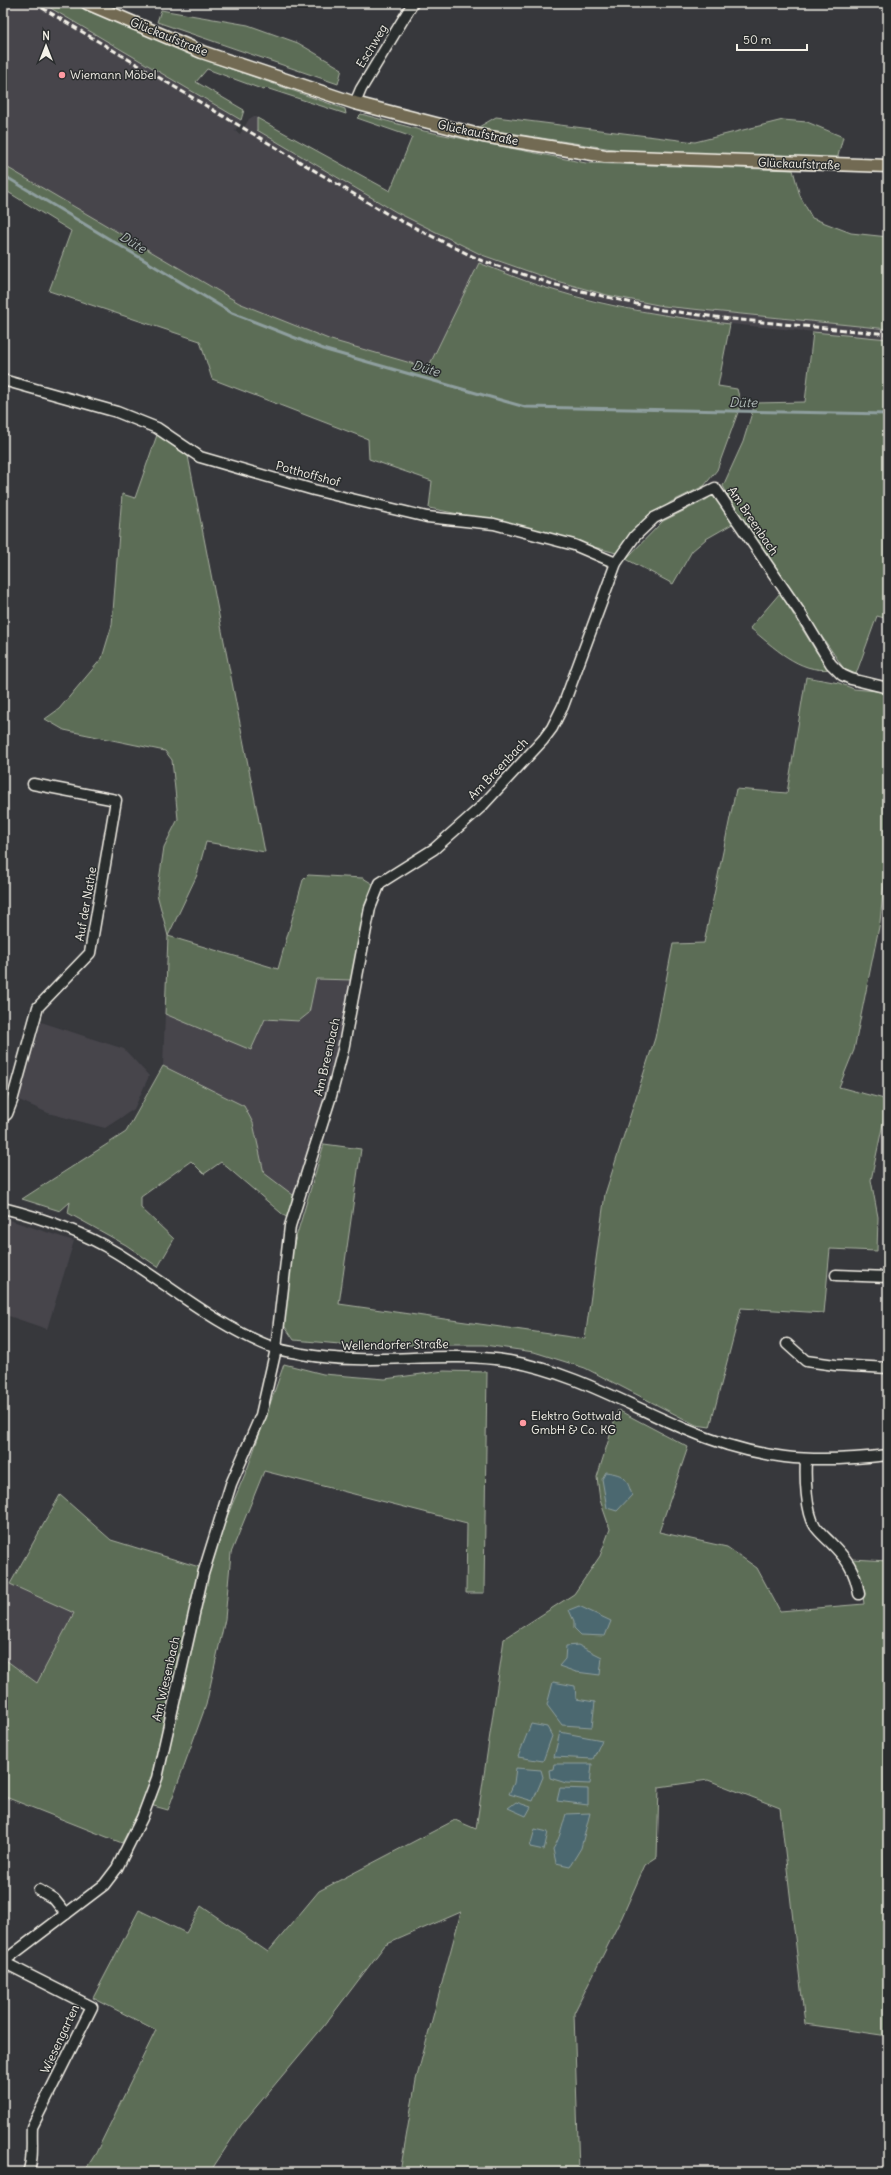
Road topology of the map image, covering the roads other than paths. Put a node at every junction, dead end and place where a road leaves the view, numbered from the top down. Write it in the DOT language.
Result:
graph roads {
  1 [pos="87,3"];
  2 [pos="413,3"];
  3 [pos="355,103"];
  4 [pos="888,166"];
  5 [pos="3,380"];
  6 [pos="616,563"];
  7 [pos="888,688"];
  8 [pos="33,784"];
  9 [pos="3,1117"];
  10 [pos="3,1208"];
  11 [pos="836,1275"];
  12 [pos="888,1277"];
  13 [pos="787,1344"];
  14 [pos="276,1349"];
  15 [pos="888,1368"];
  16 [pos="888,1455"];
  17 [pos="806,1460"];
  18 [pos="859,1594"];
  19 [pos="39,1890"];
  20 [pos="66,1914"];
  21 [pos="5,1961"];
  22 [pos="28,2172"];
  1 -- 3 [label="main road, Glückaufstraße"];
  2 -- 3 [label="street, Eschweg"];
  3 -- 4 [label="main road, Glückaufstraße"];
  5 -- 6 [label="street, Potthoffshof"];
  6 -- 7 [label="street, Am Breenbach"];
  6 -- 14 [label="street, Am Breenbach"];
  8 -- 9 [label="street, Auf der Nathe"];
  10 -- 14 [label="street, Wellendorfer Straße"];
  11 -- 12 [label="street"];
  13 -- 15 [label="street"];
  14 -- 17 [label="street, Wellendorfer Straße"];
  14 -- 20 [label="street, Am Wiesenbach"];
  16 -- 17 [label="street, Wellendorfer Straße"];
  17 -- 18 [label="street"];
  19 -- 20 [label="street"];
  20 -- 21 [label="street, Am Wiesenbach"];
  21 -- 22 [label="street, Wiesengarten"];
}
